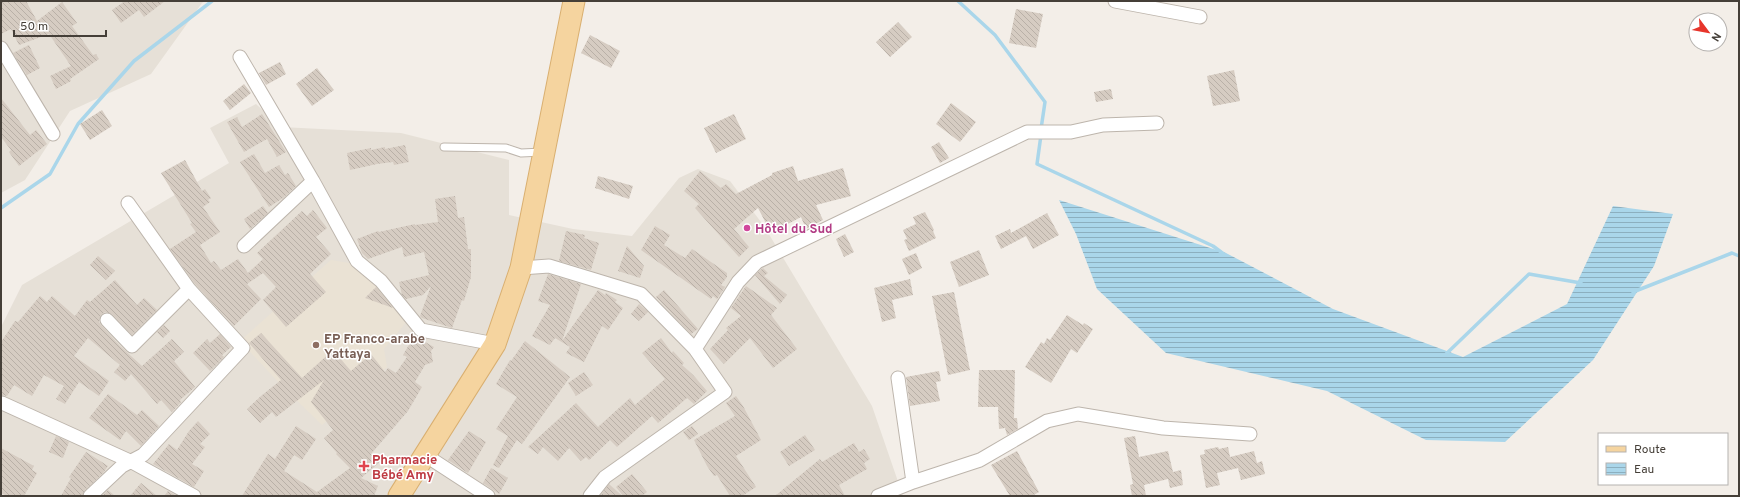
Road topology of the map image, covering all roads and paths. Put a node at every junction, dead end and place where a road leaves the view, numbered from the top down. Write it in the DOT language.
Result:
graph roads {
  1 [pos="574,1"];
  2 [pos="1115,1"];
  3 [pos="1200,17"];
  4 [pos="1,48"];
  5 [pos="240,57"];
  6 [pos="1158,123"];
  7 [pos="53,134"];
  8 [pos="444,147"];
  9 [pos="544,152"];
  10 [pos="313,181"];
  11 [pos="128,204"];
  12 [pos="244,246"];
  13 [pos="521,268"];
  14 [pos="189,289"];
  15 [pos="106,320"];
  16 [pos="495,344"];
  17 [pos="695,349"];
  18 [pos="898,378"];
  19 [pos="2,403"];
  20 [pos="1250,434"];
  21 [pos="425,455"];
  22 [pos="132,462"];
  23 [pos="913,482"];
  24 [pos="90,496"];
  25 [pos="194,496"];
  26 [pos="399,496"];
  27 [pos="488,496"];
  28 [pos="590,496"];
  29 [pos="878,496"];
  1 -- 9 [label="main road"];
  2 -- 3 [label="street"];
  4 -- 7 [label="street"];
  5 -- 10 [label="street"];
  6 -- 17 [label="street"];
  8 -- 9 [label="lane"];
  9 -- 13 [label="main road"];
  10 -- 12 [label="street"];
  10 -- 16 [label="street"];
  11 -- 14 [label="street"];
  13 -- 16 [label="main road"];
  13 -- 17 [label="street"];
  14 -- 15 [label="street"];
  14 -- 22 [label="street"];
  16 -- 21 [label="main road"];
  17 -- 28 [label="street"];
  18 -- 23 [label="street"];
  19 -- 22 [label="street"];
  20 -- 23 [label="street"];
  21 -- 26 [label="main road"];
  21 -- 27 [label="street"];
  22 -- 24 [label="street"];
  22 -- 25 [label="street"];
  23 -- 29 [label="street"];
}
